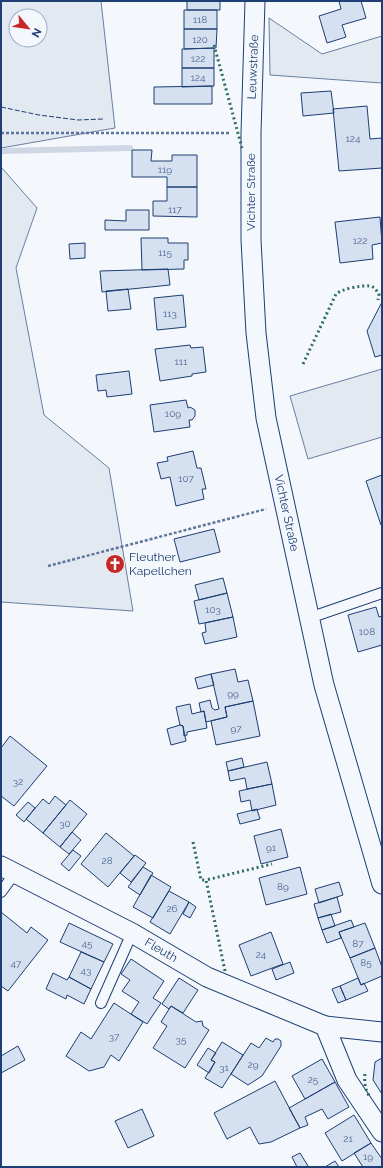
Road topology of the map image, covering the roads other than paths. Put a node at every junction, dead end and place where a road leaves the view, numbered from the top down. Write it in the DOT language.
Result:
graph roads {
  1 [pos="255,1"];
  2 [pos="251,133"];
  3 [pos="382,593"];
  4 [pos="309,618"];
  5 [pos="8,870"];
  6 [pos="382,884"];
  7 [pos="1,892"];
  8 [pos="132,933"];
  9 [pos="101,1003"];
  10 [pos="325,1026"];
  11 [pos="382,1032"];
  12 [pos="382,1132"];
  1 -- 2 [label="street, Leuwstraße"];
  2 -- 4 [label="street, Vichter Straße"];
  3 -- 4 [label="lane"];
  4 -- 6 [label="street, Vichter Straße"];
  5 -- 7 [label="lane"];
  5 -- 8 [label="street, Fleuth"];
  8 -- 9 [label="lane"];
  8 -- 10 [label="street, Fleuth"];
  10 -- 11 [label="street, Fleuth"];
  10 -- 12 [label="street"];
}
